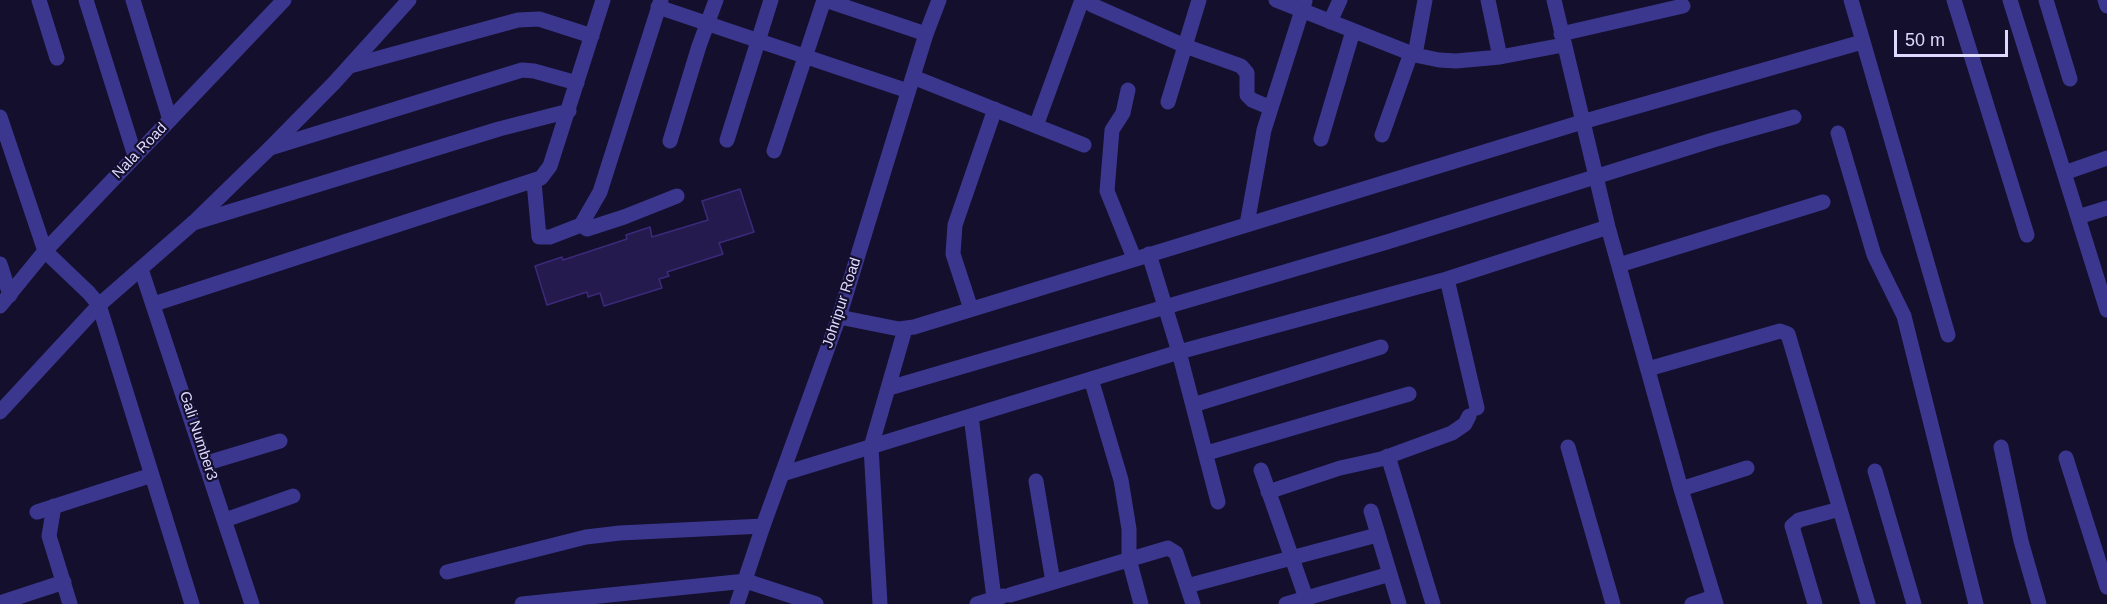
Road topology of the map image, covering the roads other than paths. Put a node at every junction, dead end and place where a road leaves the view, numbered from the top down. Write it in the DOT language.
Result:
graph roads {
  1 [pos="39,0"];
  2 [pos="86,0"];
  3 [pos="134,0"];
  4 [pos="285,0"];
  5 [pos="409,0"];
  6 [pos="603,0"];
  7 [pos="716,0"];
  8 [pos="771,0"];
  9 [pos="824,0"];
  10 [pos="939,0"];
  11 [pos="1199,0"];
  12 [pos="1276,0"];
  13 [pos="1340,0"];
  14 [pos="1425,0"];
  15 [pos="1488,0"];
  16 [pos="1554,0"];
  17 [pos="1852,0"];
  18 [pos="1954,0"];
  19 [pos="2010,0"];
  20 [pos="2046,0"];
  21 [pos="2105,0"];
  22 [pos="1087,3"];
  23 [pos="660,4"];
  24 [pos="1304,5"];
  25 [pos="1683,6"];
  26 [pos="2107,6"];
  27 [pos="1330,22"];
  28 [pos="708,24"];
  29 [pos="1353,31"];
  30 [pos="926,34"];
  31 [pos="592,36"];
  32 [pos="1562,40"];
  33 [pos="758,42"];
  34 [pos="1862,42"];
  35 [pos="1185,46"];
  36 [pos="1413,54"];
  37 [pos="805,56"];
  38 [pos="1500,57"];
  39 [pos="57,58"];
  40 [pos="350,66"];
  41 [pos="2070,79"];
  42 [pos="577,83"];
  43 [pos="911,84"];
  44 [pos="1128,90"];
  45 [pos="1168,102"];
  46 [pos="1271,108"];
  47 [pos="994,109"];
  48 [pos="569,111"];
  49 [pos="0,117"];
  50 [pos="1794,117"];
  51 [pos="170,120"];
  52 [pos="1582,122"];
  53 [pos="1036,126"];
  54 [pos="1838,133"];
  55 [pos="1382,135"];
  56 [pos="1321,139"];
  57 [pos="727,140"];
  58 [pos="670,141"];
  59 [pos="1084,145"];
  60 [pos="270,148"];
  61 [pos="774,152"];
  62 [pos="135,156"];
  63 [pos="2107,158"];
  64 [pos="2064,173"];
  65 [pos="1596,178"];
  66 [pos="534,182"];
  67 [pos="677,195"];
  68 [pos="1823,202"];
  69 [pos="2107,208"];
  70 [pos="2078,217"];
  71 [pos="193,223"];
  72 [pos="1246,224"];
  73 [pos="581,225"];
  74 [pos="1608,227"];
  75 [pos="2027,235"];
  76 [pos="50,256"];
  77 [pos="1141,256"];
  78 [pos="0,264"];
  79 [pos="1619,265"];
  80 [pos="141,268"];
  81 [pos="1447,279"];
  82 [pos="5,301"];
  83 [pos="154,304"];
  84 [pos="99,305"];
  85 [pos="1165,306"];
  86 [pos="971,309"];
  87 [pos="2107,310"];
  88 [pos="839,317"];
  89 [pos="905,328"];
  90 [pos="1948,335"];
  91 [pos="1381,347"];
  92 [pos="1179,352"];
  93 [pos="1648,369"];
  94 [pos="1090,379"];
  95 [pos="889,388"];
  96 [pos="1409,394"];
  97 [pos="1193,405"];
  98 [pos="0,412"];
  99 [pos="972,416"];
  100 [pos="280,441"];
  101 [pos="871,447"];
  102 [pos="1568,447"];
  103 [pos="2001,447"];
  104 [pos="1207,453"];
  105 [pos="1388,456"];
  106 [pos="2066,458"];
  107 [pos="207,464"];
  108 [pos="1747,468"];
  109 [pos="1261,470"];
  110 [pos="1875,471"];
  111 [pos="782,474"];
  112 [pos="152,475"];
  113 [pos="1036,481"];
  114 [pos="1681,489"];
  115 [pos="1269,492"];
  116 [pos="293,496"];
  117 [pos="1218,502"];
  118 [pos="54,506"];
  119 [pos="1840,509"];
  120 [pos="1371,511"];
  121 [pos="37,512"];
  122 [pos="225,520"];
  123 [pos="763,526"];
  124 [pos="1377,535"];
  125 [pos="1129,559"];
  126 [pos="1292,559"];
  127 [pos="447,572"];
  128 [pos="1390,574"];
  129 [pos="746,581"];
  130 [pos="64,582"];
  131 [pos="1053,582"];
  132 [pos="1187,586"];
  133 [pos="2107,587"];
  134 [pos="994,598"];
  135 [pos="1306,598"];
  136 [pos="1012,600"];
  137 [pos="1714,601"];
  138 [pos="0,603"];
  139 [pos="70,604"];
  140 [pos="192,604"];
  141 [pos="252,604"];
  142 [pos="522,604"];
  143 [pos="737,604"];
  144 [pos="816,604"];
  145 [pos="880,604"];
  146 [pos="977,604"];
  147 [pos="1141,604"];
  148 [pos="1193,604"];
  149 [pos="1287,604"];
  150 [pos="1400,604"];
  151 [pos="1433,604"];
  152 [pos="1613,604"];
  153 [pos="1692,604"];
  154 [pos="1815,604"];
  155 [pos="1868,604"];
  156 [pos="1914,604"];
  157 [pos="1976,604"];
  158 [pos="2039,604"];
  1 -- 39 [label="street"];
  2 -- 62 [label="street"];
  3 -- 51 [label="street"];
  4 -- 51 [label="street, Nala Road"];
  5 -- 40 [label="street"];
  6 -- 31 [label="street"];
  7 -- 28 [label="street"];
  8 -- 33 [label="street"];
  9 -- 30 [label="street"];
  9 -- 37 [label="street"];
  10 -- 30 [label="street, Johripur Road"];
  11 -- 35 [label="street"];
  12 -- 24 [label="street"];
  13 -- 27 [label="street"];
  14 -- 36 [label="street"];
  15 -- 38 [label="street"];
  16 -- 32 [label="street"];
  17 -- 34 [label="street"];
  18 -- 75 [label="street"];
  19 -- 64 [label="street"];
  20 -- 41 [label="street"];
  21 -- 26 [label="street"];
  22 -- 35 [label="street"];
  22 -- 53 [label="street"];
  23 -- 28 [label="street"];
  23 -- 73 [label="street"];
  24 -- 27 [label="street"];
  24 -- 46 [label="street"];
  25 -- 32 [label="street"];
  27 -- 29 [label="street"];
  28 -- 33 [label="street"];
  28 -- 58 [label="street"];
  29 -- 36 [label="street"];
  29 -- 56 [label="street"];
  30 -- 43 [label="street, Johripur Road"];
  31 -- 40 [label="street"];
  31 -- 42 [label="street"];
  32 -- 38 [label="street"];
  32 -- 52 [label="street"];
  33 -- 37 [label="street"];
  33 -- 57 [label="street"];
  34 -- 52 [label="street"];
  34 -- 90 [label="street"];
  35 -- 45 [label="street"];
  35 -- 46 [label="street"];
  36 -- 38 [label="street"];
  36 -- 55 [label="street"];
  37 -- 43 [label="street"];
  37 -- 61 [label="street"];
  40 -- 60 [label="street"];
  42 -- 48 [label="street"];
  42 -- 60 [label="street"];
  43 -- 47 [label="street"];
  43 -- 88 [label="street, Johripur Road"];
  44 -- 77 [label="street"];
  46 -- 72 [label="street"];
  47 -- 53 [label="street"];
  47 -- 86 [label="street"];
  48 -- 66 [label="street"];
  48 -- 71 [label="street"];
  49 -- 76 [label="street"];
  50 -- 65 [label="street"];
  51 -- 62 [label="street, Nala Road"];
  52 -- 65 [label="street"];
  52 -- 72 [label="street"];
  53 -- 59 [label="street"];
  54 -- 157 [label="street"];
  60 -- 71 [label="street"];
  62 -- 76 [label="street, Nala Road"];
  63 -- 64 [label="street"];
  64 -- 70 [label="street"];
  65 -- 74 [label="street"];
  65 -- 85 [label="street"];
  66 -- 73 [label="street"];
  66 -- 83 [label="street"];
  67 -- 73 [label="street"];
  68 -- 79 [label="street"];
  69 -- 70 [label="street"];
  70 -- 87 [label="street"];
  71 -- 80 [label="street"];
  72 -- 77 [label="street"];
  74 -- 79 [label="street"];
  74 -- 81 [label="street"];
  76 -- 82 [label="street, Nala Road"];
  76 -- 84 [label="street"];
  77 -- 85 [label="street"];
  77 -- 86 [label="street"];
  78 -- 82 [label="street"];
  79 -- 93 [label="street"];
  80 -- 83 [label="street, Gali Number3"];
  80 -- 84 [label="street"];
  81 -- 92 [label="street"];
  81 -- 105 [label="street"];
  83 -- 107 [label="street, Gali Number3"];
  84 -- 98 [label="street"];
  84 -- 112 [label="street"];
  85 -- 92 [label="street"];
  85 -- 95 [label="street"];
  86 -- 89 [label="street"];
  88 -- 89 [label="street"];
  88 -- 111 [label="street, Johripur Road"];
  89 -- 95 [label="street"];
  91 -- 97 [label="street"];
  92 -- 94 [label="street"];
  92 -- 97 [label="street"];
  93 -- 114 [label="street"];
  93 -- 119 [label="street"];
  94 -- 99 [label="street"];
  94 -- 125 [label="street"];
  95 -- 101 [label="street"];
  96 -- 104 [label="street"];
  97 -- 104 [label="street"];
  99 -- 101 [label="street"];
  99 -- 134 [label="street"];
  100 -- 107 [label="street"];
  101 -- 111 [label="street"];
  101 -- 145 [label="street"];
  102 -- 152 [label="street"];
  103 -- 158 [label="street"];
  104 -- 117 [label="street"];
  105 -- 115 [label="street"];
  105 -- 151 [label="street"];
  106 -- 133 [label="street"];
  107 -- 122 [label="street, Gali Number3"];
  108 -- 114 [label="street"];
  109 -- 115 [label="street"];
  110 -- 156 [label="street"];
  111 -- 123 [label="street, Johripur Road"];
  112 -- 118 [label="street"];
  112 -- 140 [label="street"];
  113 -- 131 [label="street"];
  114 -- 137 [label="street"];
  115 -- 126 [label="street"];
  116 -- 122 [label="street"];
  118 -- 121 [label="street"];
  118 -- 130 [label="street"];
  119 -- 154 [label="street"];
  119 -- 155 [label="street"];
  120 -- 124 [label="street"];
  122 -- 141 [label="street, Gali Number3"];
  123 -- 127 [label="street"];
  123 -- 129 [label="street, Johripur Road"];
  124 -- 126 [label="street"];
  124 -- 128 [label="street"];
  125 -- 131 [label="street"];
  125 -- 132 [label="street"];
  125 -- 147 [label="street"];
  126 -- 132 [label="street"];
  126 -- 135 [label="street"];
  128 -- 135 [label="street"];
  128 -- 150 [label="street"];
  129 -- 142 [label="street"];
  129 -- 143 [label="street, Johripur Road"];
  129 -- 144 [label="street"];
  130 -- 138 [label="street"];
  130 -- 139 [label="street"];
  131 -- 136 [label="street"];
  132 -- 148 [label="street"];
  134 -- 136 [label="street"];
  134 -- 146 [label="street"];
  135 -- 149 [label="street"];
  137 -- 153 [label="street"];
}
